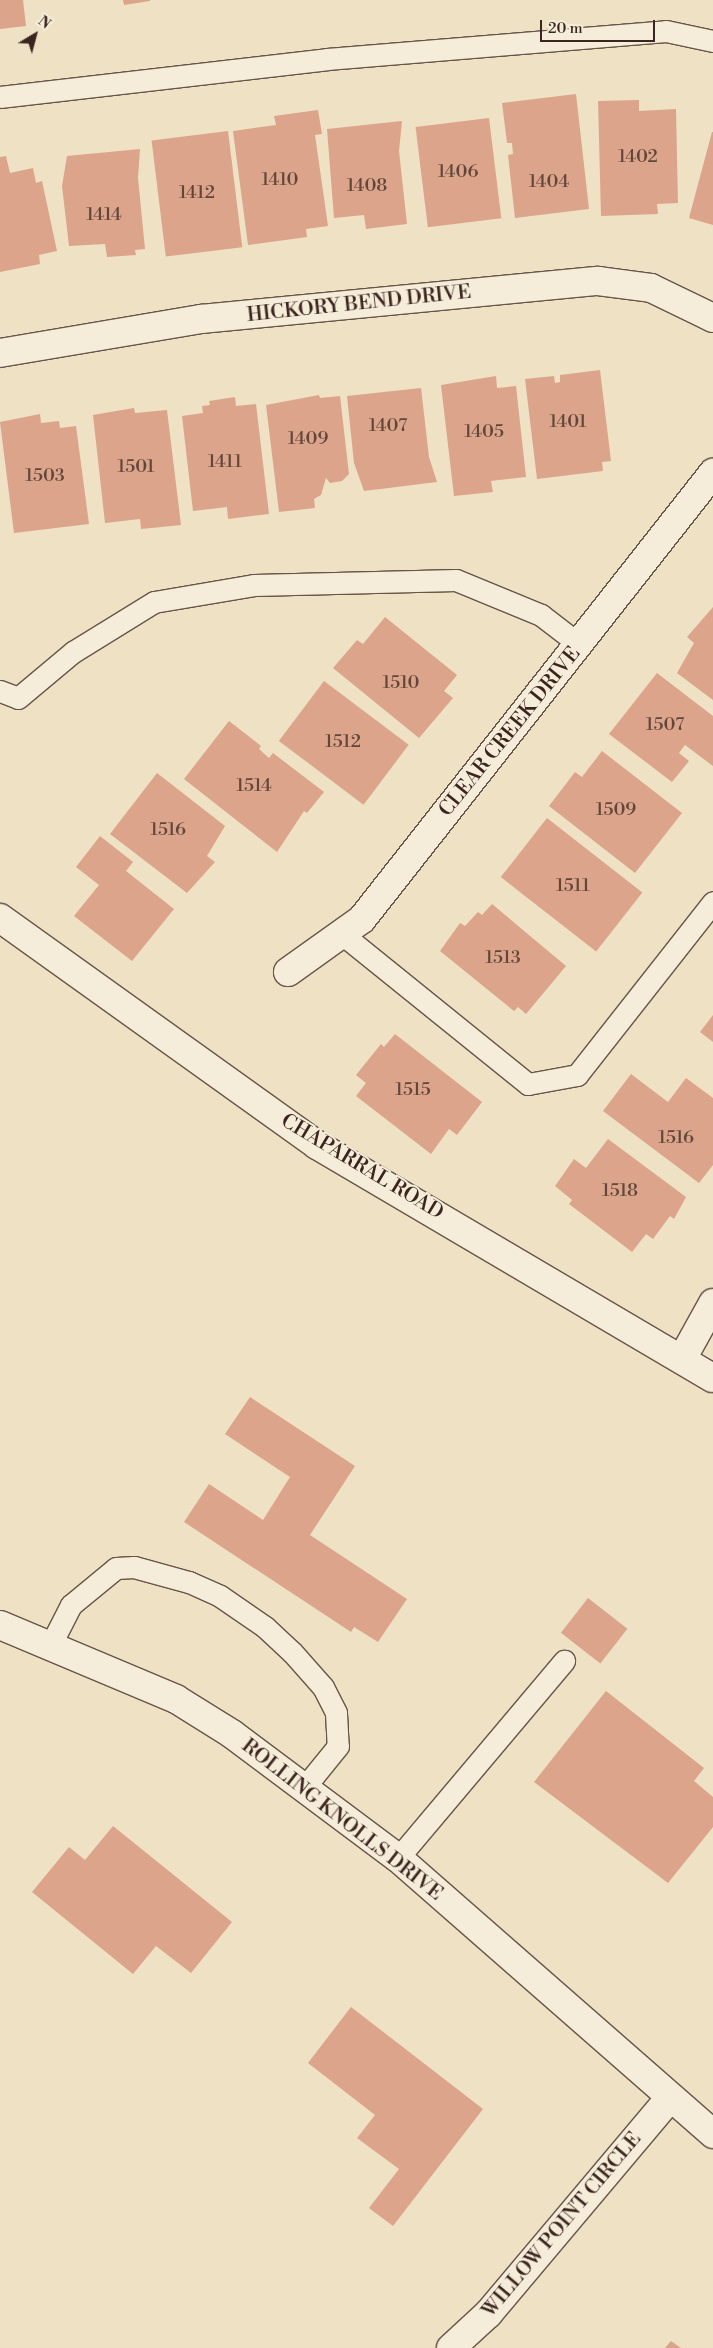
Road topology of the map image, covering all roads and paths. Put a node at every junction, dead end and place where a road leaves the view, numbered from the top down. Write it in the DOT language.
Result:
graph roads {
  1 [pos="713,41"];
  2 [pos="0,97"];
  3 [pos="713,318"];
  4 [pos="0,353"];
  5 [pos="713,473"];
  6 [pos="580,645"];
  7 [pos="0,691"];
  8 [pos="713,902"];
  9 [pos="0,918"];
  10 [pos="342,934"];
  11 [pos="288,972"];
  12 [pos="713,1303"];
  13 [pos="682,1359"];
  14 [pos="713,1378"];
  15 [pos="0,1624"];
  16 [pos="50,1646"];
  17 [pos="564,1661"];
  18 [pos="304,1788"];
  19 [pos="398,1858"];
  20 [pos="670,2098"];
  21 [pos="713,2134"];
  22 [pos="451,2348"];
  1 -- 2 [label="lane"];
  3 -- 4 [label="street, HICKORY BEND DRIVE"];
  5 -- 6 [label="street, CLEAR CREEK DRIVE"];
  6 -- 7 [label="lane"];
  6 -- 10 [label="street, CLEAR CREEK DRIVE"];
  8 -- 10 [label="lane"];
  9 -- 13 [label="street, CHAPARRAL ROAD"];
  10 -- 11 [label="street, CLEAR CREEK DRIVE"];
  12 -- 13 [label="street"];
  13 -- 14 [label="street, CHAPARRAL ROAD"];
  15 -- 16 [label="street, ROLLING KNOLLS DRIVE"];
  16 -- 18 [label="street, ROLLING KNOLLS DRIVE"];
  16 -- 18 [label="lane"];
  17 -- 19 [label="lane"];
  18 -- 19 [label="street, ROLLING KNOLLS DRIVE"];
  19 -- 20 [label="street, ROLLING KNOLLS DRIVE"];
  20 -- 21 [label="street, ROLLING KNOLLS DRIVE"];
  20 -- 22 [label="street, WILLOW POINT CIRCLE"];
}
